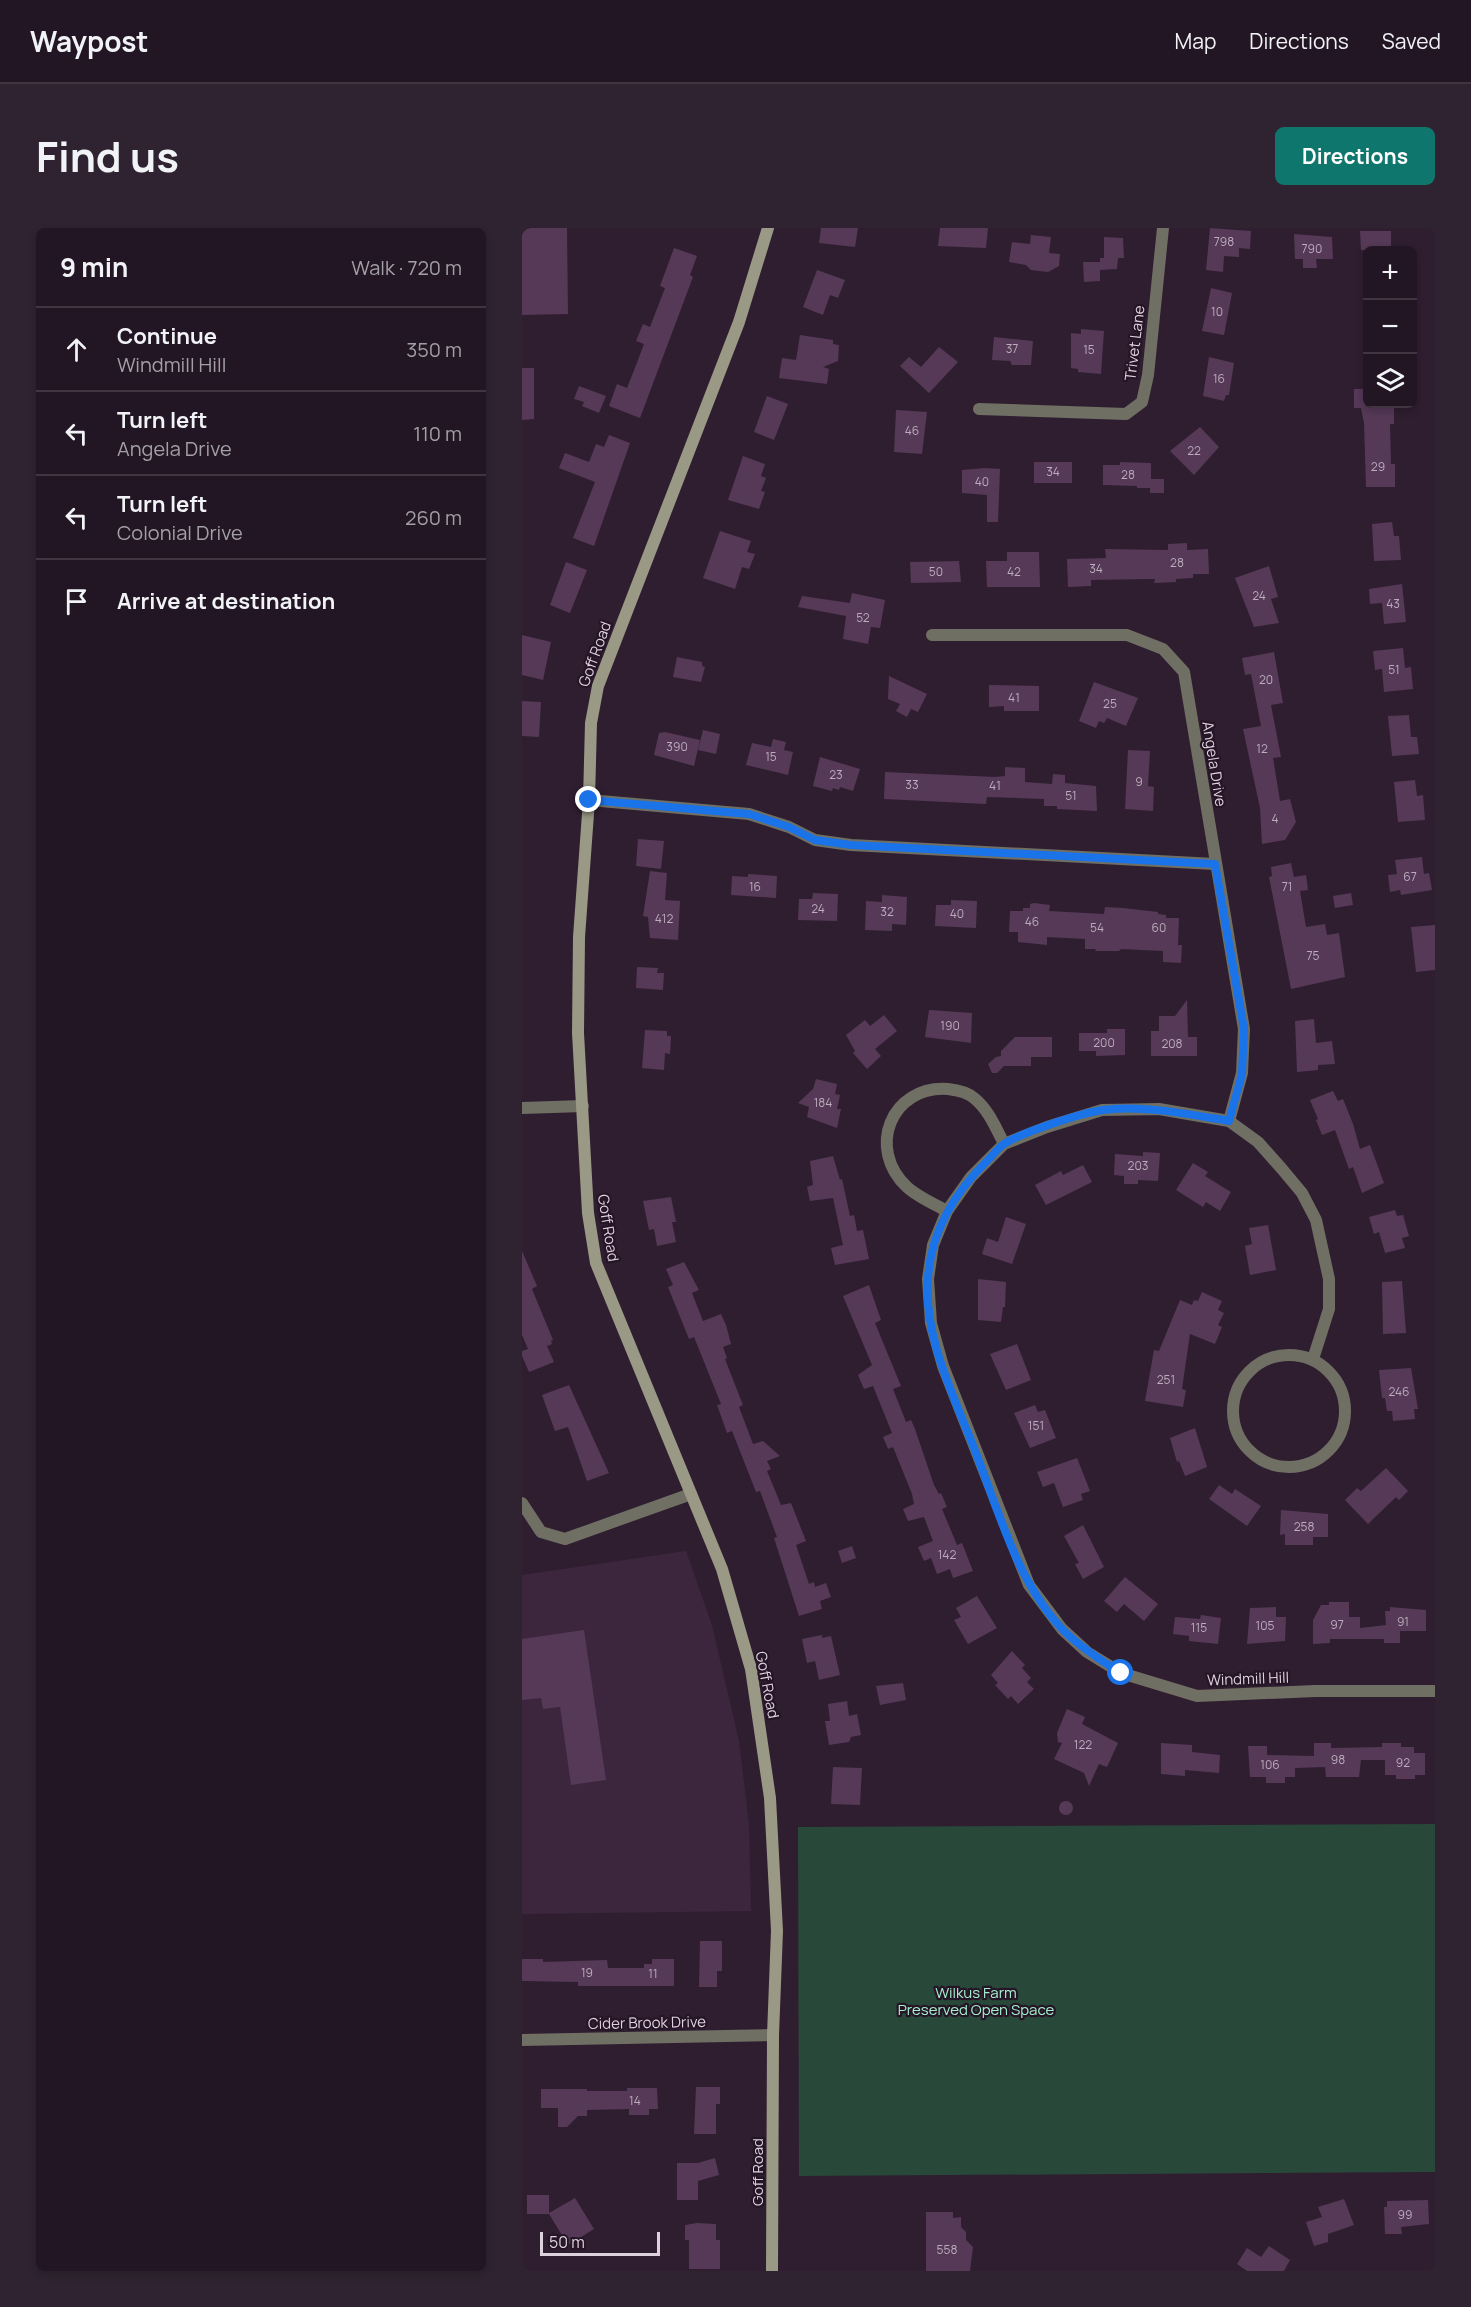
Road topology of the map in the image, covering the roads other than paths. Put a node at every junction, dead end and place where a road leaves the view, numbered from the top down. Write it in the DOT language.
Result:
graph roads {
  1 [pos="768,228"];
  2 [pos="1163,228"];
  3 [pos="979,409"];
  4 [pos="932,635"];
  5 [pos="589,800"];
  6 [pos="1215,864"];
  7 [pos="583,1106"];
  8 [pos="522,1108"];
  9 [pos="1229,1121"];
  10 [pos="1004,1144"];
  11 [pos="946,1211"];
  12 [pos="1312,1359"];
  13 [pos="691,1494"];
  14 [pos="522,1503"];
  15 [pos="1435,1691"];
  16 [pos="773,2035"];
  17 [pos="522,2040"];
  18 [pos="772,2271"];
  1 -- 5 [label="street, Goff Road"];
  2 -- 3 [label="street, Trivet Lane"];
  4 -- 6 [label="street, Angela Drive"];
  5 -- 6 [label="street"];
  5 -- 7 [label="street, Goff Road"];
  6 -- 9 [label="street, Angela Drive"];
  7 -- 8 [label="street"];
  7 -- 13 [label="street, Goff Road"];
  9 -- 10 [label="street, Windmill Hill"];
  9 -- 12 [label="street, Windmill Hill"];
  10 -- 11 [label="street, Windmill Hill"];
  10 -- 11 [label="street"];
  11 -- 15 [label="street, Windmill Hill"];
  12 -- 12 [label="street"];
  13 -- 14 [label="street"];
  13 -- 16 [label="street, Goff Road"];
  16 -- 17 [label="street, Cider Brook Drive"];
  16 -- 18 [label="street, Goff Road"];
}
